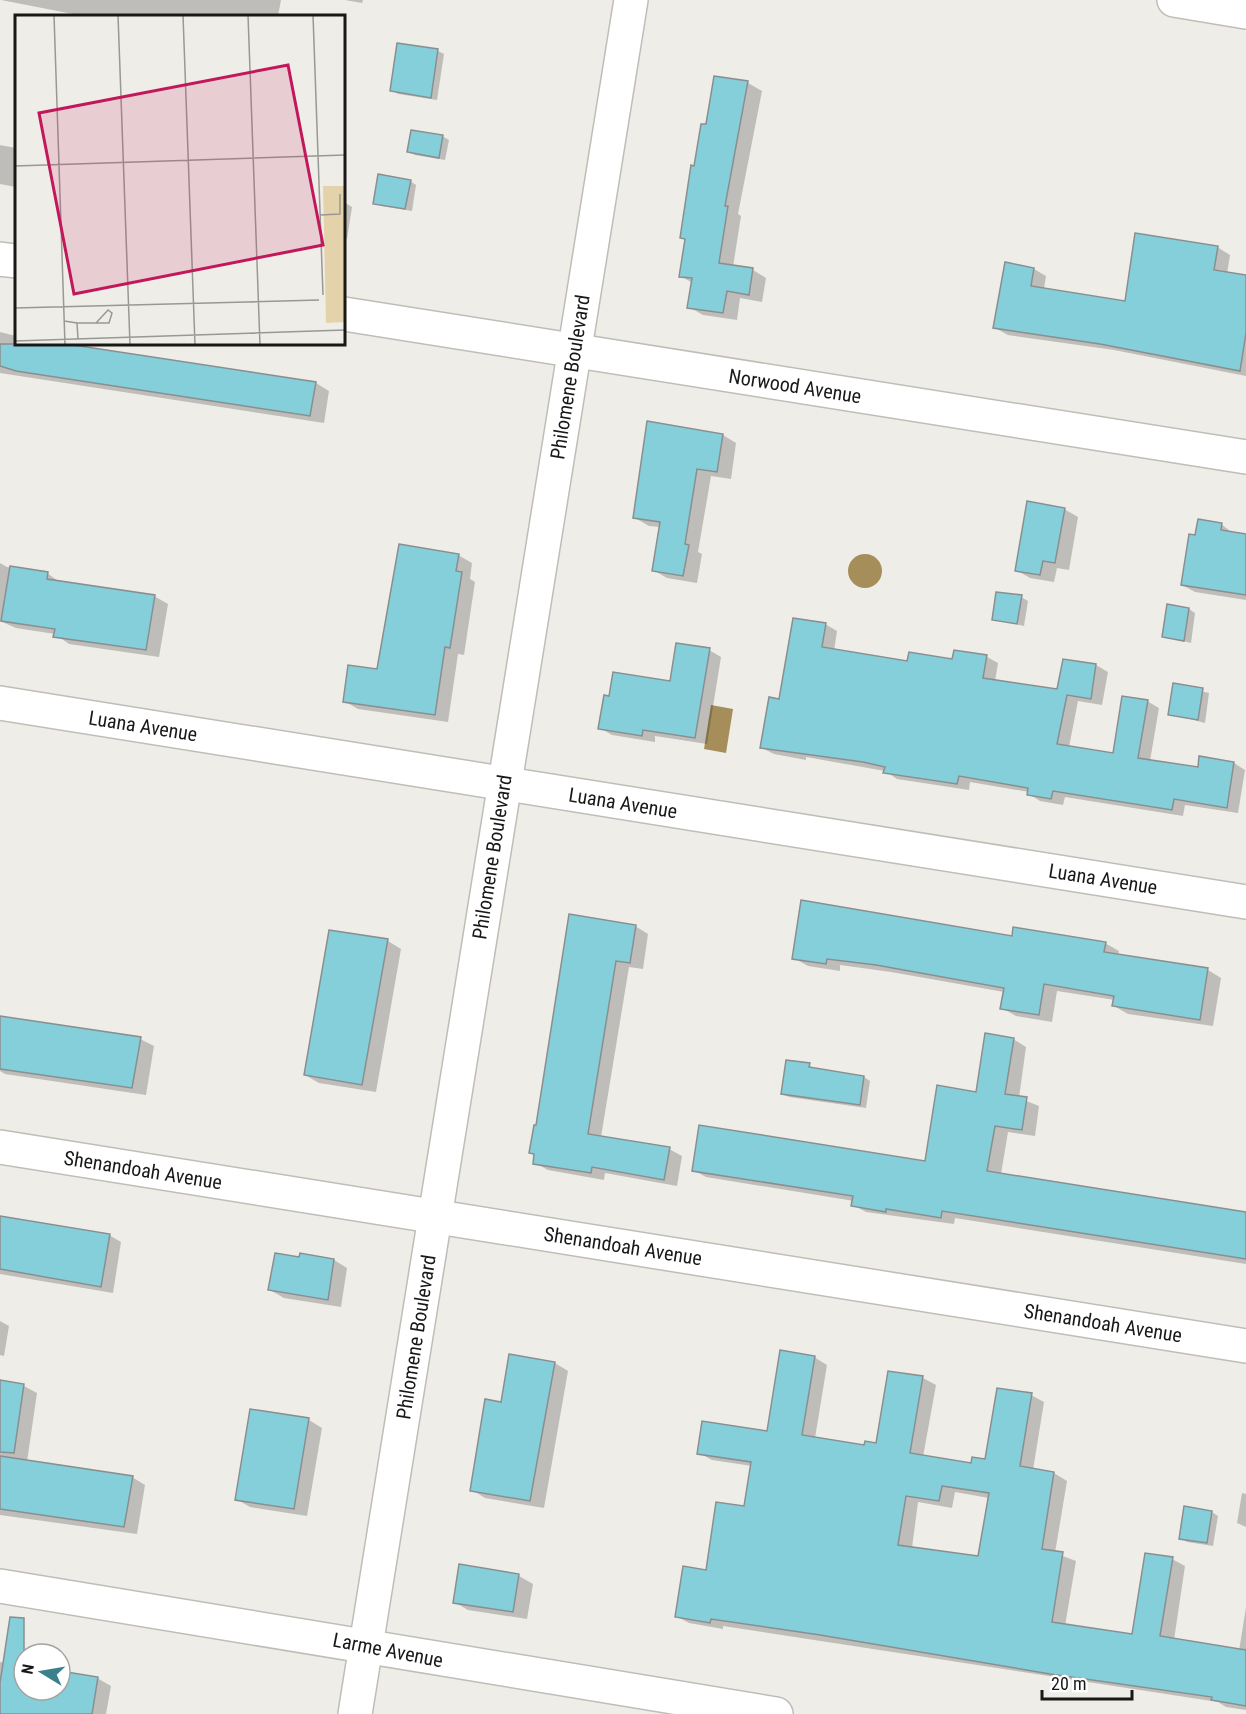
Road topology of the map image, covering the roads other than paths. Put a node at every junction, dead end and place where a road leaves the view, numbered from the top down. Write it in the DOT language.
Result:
graph roads {
  1 [pos="631,0"];
  2 [pos="1174,0"];
  3 [pos="1246,12"];
  4 [pos="0,259"];
  5 [pos="15,261"];
  6 [pos="345,314"];
  7 [pos="575,351"];
  8 [pos="1246,457"];
  9 [pos="0,703"];
  10 [pos="504,784"];
  11 [pos="1246,902"];
  12 [pos="0,1147"];
  13 [pos="435,1217"];
  14 [pos="1246,1346"];
  15 [pos="0,1586"];
  16 [pos="366,1648"];
  17 [pos="355,1714"];
  18 [pos="776,1714"];
  1 -- 7 [label="street, Philomene Boulevard"];
  2 -- 3 [label="street"];
  4 -- 5 [label="street"];
  6 -- 7 [label="street, Norwood Avenue"];
  7 -- 8 [label="street, Norwood Avenue"];
  7 -- 10 [label="street, Philomene Boulevard"];
  9 -- 10 [label="street, Luana Avenue"];
  10 -- 11 [label="street, Luana Avenue"];
  10 -- 13 [label="street, Philomene Boulevard"];
  12 -- 13 [label="street, Shenandoah Avenue"];
  13 -- 14 [label="street, Shenandoah Avenue"];
  13 -- 16 [label="street, Philomene Boulevard"];
  15 -- 16 [label="street, Larme Avenue"];
  16 -- 17 [label="street, Philomene Boulevard"];
  16 -- 18 [label="street, Larme Avenue"];
}
